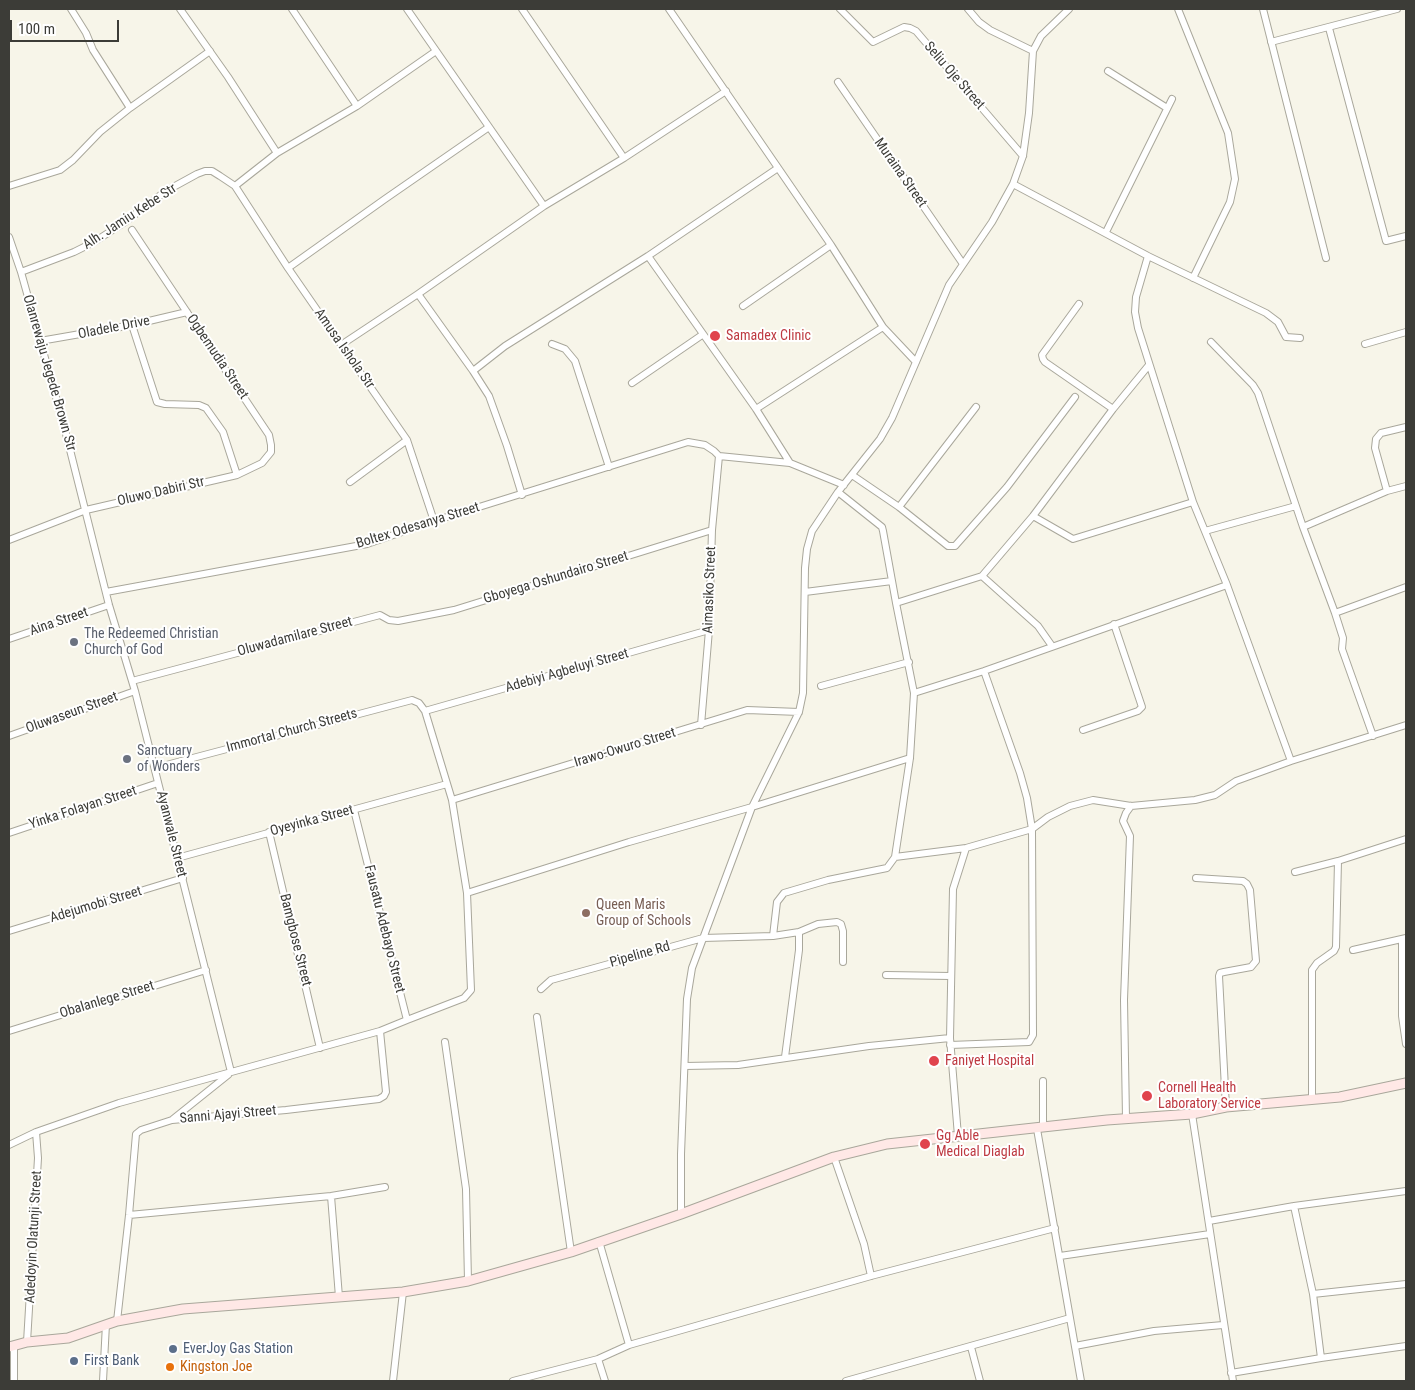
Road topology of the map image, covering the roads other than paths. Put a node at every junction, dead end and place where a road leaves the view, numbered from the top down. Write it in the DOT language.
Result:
graph roads {
  1 [pos="71,9"];
  2 [pos="180,9"];
  3 [pos="292,9"];
  4 [pos="407,9"];
  5 [pos="532,9"];
  6 [pos="669,9"];
  7 [pos="840,9"];
  8 [pos="968,9"];
  9 [pos="1069,9"];
  10 [pos="1178,9"];
  11 [pos="1263,9"];
  12 [pos="1397,9"];
  13 [pos="524,11"];
  14 [pos="1329,28"];
  15 [pos="1271,42"];
  16 [pos="210,51"];
  17 [pos="436,51"];
  18 [pos="1033,51"];
  19 [pos="1108,71"];
  20 [pos="838,82"];
  21 [pos="726,91"];
  22 [pos="1172,99"];
  23 [pos="357,106"];
  24 [pos="130,108"];
  25 [pos="1167,108"];
  26 [pos="489,127"];
  27 [pos="277,153"];
  28 [pos="1023,156"];
  29 [pos="624,158"];
  30 [pos="778,168"];
  31 [pos="1013,184"];
  32 [pos="9,186"];
  33 [pos="235,186"];
  34 [pos="544,206"];
  35 [pos="132,230"];
  36 [pos="1106,232"];
  37 [pos="1406,236"];
  38 [pos="9,237"];
  39 [pos="830,245"];
  40 [pos="648,256"];
  41 [pos="1148,256"];
  42 [pos="1326,258"];
  43 [pos="963,264"];
  44 [pos="288,268"];
  45 [pos="21,272"];
  46 [pos="1193,278"];
  47 [pos="418,294"];
  48 [pos="1080,304"];
  49 [pos="743,306"];
  50 [pos="187,312"];
  51 [pos="132,325"];
  52 [pos="883,327"];
  53 [pos="1406,332"];
  54 [pos="702,335"];
  55 [pos="1300,338"];
  56 [pos="40,341"];
  57 [pos="1211,342"];
  58 [pos="552,344"];
  59 [pos="1365,344"];
  60 [pos="341,345"];
  61 [pos="916,362"];
  62 [pos="1149,365"];
  63 [pos="473,371"];
  64 [pos="632,384"];
  65 [pos="1075,397"];
  66 [pos="976,407"];
  67 [pos="756,409"];
  68 [pos="1113,409"];
  69 [pos="1406,427"];
  70 [pos="407,440"];
  71 [pos="719,456"];
  72 [pos="790,463"];
  73 [pos="609,467"];
  74 [pos="237,475"];
  75 [pos="852,475"];
  76 [pos="350,482"];
  77 [pos="844,485"];
  78 [pos="1406,486"];
  79 [pos="1387,491"];
  80 [pos="838,492"];
  81 [pos="522,495"];
  82 [pos="1193,502"];
  83 [pos="1296,506"];
  84 [pos="898,507"];
  85 [pos="86,510"];
  86 [pos="1033,516"];
  87 [pos="434,521"];
  88 [pos="1303,527"];
  89 [pos="712,530"];
  90 [pos="1205,531"];
  91 [pos="9,540"];
  92 [pos="982,576"];
  93 [pos="892,581"];
  94 [pos="1227,585"];
  95 [pos="1406,587"];
  96 [pos="106,592"];
  97 [pos="805,592"];
  98 [pos="896,603"];
  99 [pos="109,605"];
  100 [pos="1335,613"];
  101 [pos="398,621"];
  102 [pos="1114,624"];
  103 [pos="709,630"];
  104 [pos="9,639"];
  105 [pos="1052,646"];
  106 [pos="908,662"];
  107 [pos="984,671"];
  108 [pos="132,681"];
  109 [pos="821,686"];
  110 [pos="135,691"];
  111 [pos="914,693"];
  112 [pos="425,712"];
  113 [pos="799,712"];
  114 [pos="701,725"];
  115 [pos="1406,725"];
  116 [pos="1083,730"];
  117 [pos="9,736"];
  118 [pos="1373,736"];
  119 [pos="910,758"];
  120 [pos="1291,761"];
  121 [pos="155,768"];
  122 [pos="158,783"];
  123 [pos="447,784"];
  124 [pos="452,800"];
  125 [pos="1131,806"];
  126 [pos="752,807"];
  127 [pos="354,810"];
  128 [pos="1032,829"];
  129 [pos="269,832"];
  130 [pos="9,833"];
  131 [pos="1406,839"];
  132 [pos="966,848"];
  133 [pos="895,857"];
  134 [pos="177,858"];
  135 [pos="1338,861"];
  136 [pos="1295,872"];
  137 [pos="182,878"];
  138 [pos="1196,878"];
  139 [pos="467,893"];
  140 [pos="9,931"];
  141 [pos="799,932"];
  142 [pos="773,936"];
  143 [pos="703,938"];
  144 [pos="1404,939"];
  145 [pos="1353,950"];
  146 [pos="842,962"];
  147 [pos="206,970"];
  148 [pos="886,975"];
  149 [pos="951,976"];
  150 [pos="541,989"];
  151 [pos="537,1017"];
  152 [pos="407,1020"];
  153 [pos="9,1031"];
  154 [pos="380,1031"];
  155 [pos="950,1041"];
  156 [pos="445,1042"];
  157 [pos="1406,1044"];
  158 [pos="320,1048"];
  159 [pos="785,1057"];
  160 [pos="685,1066"];
  161 [pos="231,1072"];
  162 [pos="1043,1081"];
  163 [pos="1406,1083"];
  164 [pos="1312,1099"];
  165 [pos="1226,1107"];
  166 [pos="1192,1114"];
  167 [pos="1126,1118"];
  168 [pos="172,1120"];
  169 [pos="1040,1128"];
  170 [pos="36,1132"];
  171 [pos="958,1136"];
  172 [pos="9,1144"];
  173 [pos="834,1158"];
  174 [pos="385,1187"];
  175 [pos="1406,1191"];
  176 [pos="331,1196"];
  177 [pos="1294,1206"];
  178 [pos="681,1214"];
  179 [pos="129,1216"];
  180 [pos="1209,1221"];
  181 [pos="1055,1228"];
  182 [pos="1210,1234"];
  183 [pos="599,1241"];
  184 [pos="570,1252"];
  185 [pos="1060,1256"];
  186 [pos="871,1276"];
  187 [pos="468,1281"];
  188 [pos="1406,1284"];
  189 [pos="403,1292"];
  190 [pos="1314,1294"];
  191 [pos="339,1297"];
  192 [pos="1070,1318"];
  193 [pos="117,1321"];
  194 [pos="106,1324"];
  195 [pos="1223,1324"];
  196 [pos="27,1342"];
  197 [pos="629,1344"];
  198 [pos="12,1346"];
  199 [pos="1075,1346"];
  200 [pos="1406,1346"];
  201 [pos="971,1347"];
  202 [pos="1321,1358"];
  203 [pos="598,1359"];
  204 [pos="1232,1373"];
  205 [pos="14,1381"];
  206 [pos="102,1381"];
  207 [pos="393,1381"];
  208 [pos="513,1381"];
  209 [pos="604,1381"];
  210 [pos="846,1381"];
  211 [pos="980,1381"];
  212 [pos="1081,1381"];
  213 [pos="1233,1381"];
  1 -- 24 [label="street"];
  2 -- 16 [label="street"];
  3 -- 23 [label="street"];
  4 -- 17 [label="street"];
  5 -- 13 [label="street"];
  6 -- 21 [label="street"];
  7 -- 28 [label="street, Seliu Oje Street"];
  8 -- 18 [label="street"];
  9 -- 18 [label="street"];
  10 -- 46 [label="street"];
  11 -- 15 [label="street"];
  12 -- 14 [label="street"];
  13 -- 29 [label="street"];
  14 -- 15 [label="street"];
  14 -- 37 [label="street"];
  15 -- 42 [label="street"];
  16 -- 24 [label="street"];
  16 -- 27 [label="street"];
  17 -- 23 [label="street"];
  17 -- 26 [label="street"];
  18 -- 28 [label="street"];
  19 -- 25 [label="street"];
  20 -- 43 [label="street, Muraina Street"];
  21 -- 29 [label="street"];
  21 -- 30 [label="street"];
  22 -- 25 [label="street"];
  23 -- 27 [label="street"];
  24 -- 32 [label="street"];
  25 -- 36 [label="street"];
  26 -- 34 [label="street"];
  26 -- 44 [label="street"];
  27 -- 33 [label="street"];
  28 -- 31 [label="street"];
  29 -- 34 [label="street"];
  30 -- 39 [label="street"];
  30 -- 40 [label="street"];
  31 -- 36 [label="street"];
  31 -- 43 [label="street"];
  33 -- 44 [label="street, Amusa Ishola Str"];
  33 -- 45 [label="street, Alh. Jamiu Kebe Str"];
  34 -- 47 [label="street"];
  35 -- 50 [label="street, Ogbemudia Street"];
  36 -- 41 [label="street"];
  38 -- 45 [label="street, Olanrewaju Jegede Brown Str"];
  39 -- 49 [label="street"];
  39 -- 52 [label="street"];
  40 -- 54 [label="street"];
  40 -- 63 [label="street"];
  41 -- 46 [label="street"];
  41 -- 62 [label="street"];
  43 -- 61 [label="street"];
  44 -- 60 [label="street, Amusa Ishola Str"];
  45 -- 56 [label="street, Olanrewaju Jegede Brown Str"];
  46 -- 55 [label="street"];
  47 -- 60 [label="street"];
  47 -- 63 [label="street"];
  48 -- 68 [label="street"];
  50 -- 51 [label="street, Oladele Drive"];
  50 -- 74 [label="street, Ogbemudia Street"];
  51 -- 56 [label="street, Oladele Drive"];
  51 -- 74 [label="street"];
  52 -- 61 [label="street"];
  52 -- 67 [label="street"];
  53 -- 59 [label="street"];
  54 -- 64 [label="street"];
  54 -- 67 [label="street"];
  56 -- 85 [label="street, Olanrewaju Jegede Brown Str"];
  57 -- 83 [label="street"];
  58 -- 73 [label="street"];
  60 -- 70 [label="street, Amusa Ishola Str"];
  61 -- 75 [label="street"];
  62 -- 68 [label="street"];
  62 -- 82 [label="street"];
  63 -- 81 [label="street"];
  65 -- 84 [label="street"];
  66 -- 84 [label="street"];
  67 -- 72 [label="street"];
  68 -- 86 [label="street"];
  69 -- 79 [label="street"];
  70 -- 76 [label="street"];
  70 -- 87 [label="street, Amusa Ishola Str"];
  71 -- 72 [label="street"];
  71 -- 73 [label="street, Boltex Odesanya Street"];
  71 -- 89 [label="street, Aimasiko Street"];
  72 -- 77 [label="street"];
  73 -- 81 [label="street, Boltex Odesanya Street"];
  74 -- 85 [label="street, Oluwo Dabiri Str"];
  75 -- 77 [label="street"];
  75 -- 84 [label="street"];
  77 -- 80 [label="street"];
  78 -- 79 [label="street"];
  79 -- 88 [label="street"];
  80 -- 93 [label="street"];
  80 -- 97 [label="street"];
  81 -- 87 [label="street, Boltex Odesanya Street"];
  82 -- 86 [label="street"];
  82 -- 90 [label="street"];
  83 -- 88 [label="street"];
  83 -- 90 [label="street"];
  85 -- 91 [label="street, Oluwo Dabiri Str"];
  85 -- 96 [label="street, Ayanwale Street"];
  86 -- 92 [label="street"];
  87 -- 96 [label="street, Boltex Odesanya Street"];
  88 -- 100 [label="street"];
  89 -- 101 [label="street, Gboyega Oshundairo Street"];
  89 -- 103 [label="street, Aimasiko Street"];
  90 -- 94 [label="street"];
  92 -- 98 [label="street"];
  92 -- 105 [label="street"];
  93 -- 97 [label="street"];
  93 -- 98 [label="street"];
  94 -- 102 [label="street"];
  94 -- 120 [label="street"];
  95 -- 100 [label="street"];
  96 -- 99 [label="street, Ayanwale Street"];
  97 -- 113 [label="street"];
  98 -- 106 [label="street"];
  99 -- 104 [label="street, Aina Street"];
  99 -- 108 [label="street, Ayanwale Street"];
  100 -- 118 [label="street"];
  101 -- 108 [label="street, Oluwadamilare Street"];
  102 -- 105 [label="street"];
  102 -- 116 [label="street"];
  103 -- 112 [label="street, Adebiyi Agbeluyi Street"];
  103 -- 114 [label="street, Aimasiko Street"];
  105 -- 107 [label="street"];
  106 -- 109 [label="street"];
  106 -- 111 [label="street"];
  107 -- 111 [label="street"];
  107 -- 128 [label="street"];
  108 -- 110 [label="street, Ayanwale Street"];
  110 -- 117 [label="street, Oluwaseun Street"];
  110 -- 121 [label="street, Ayanwale Street"];
  111 -- 119 [label="street"];
  112 -- 121 [label="street, Immortal Church Streets"];
  112 -- 123 [label="street"];
  113 -- 114 [label="street, Irawo-Owuro Street"];
  113 -- 126 [label="street"];
  114 -- 124 [label="street, Irawo-Owuro Street"];
  115 -- 118 [label="street"];
  118 -- 120 [label="street"];
  119 -- 126 [label="street"];
  119 -- 133 [label="street"];
  120 -- 125 [label="street"];
  121 -- 122 [label="street, Ayanwale Street"];
  122 -- 130 [label="street, Yinka Folayan Street"];
  122 -- 134 [label="street, Ayanwale Street"];
  123 -- 124 [label="street"];
  123 -- 127 [label="street, Oyeyinka Street"];
  124 -- 139 [label="street"];
  125 -- 128 [label="street"];
  125 -- 167 [label="street"];
  126 -- 139 [label="street"];
  126 -- 143 [label="street"];
  127 -- 129 [label="street, Oyeyinka Street"];
  127 -- 152 [label="street, Fausatu Adebayo Street"];
  128 -- 132 [label="street"];
  128 -- 155 [label="street"];
  129 -- 134 [label="street, Oyeyinka Street"];
  129 -- 158 [label="street, Bamgbose Street"];
  131 -- 135 [label="street"];
  132 -- 133 [label="street"];
  132 -- 149 [label="street"];
  133 -- 142 [label="street"];
  134 -- 137 [label="street, Ayanwale Street"];
  135 -- 136 [label="street"];
  135 -- 164 [label="street"];
  137 -- 140 [label="street, Adejumobi Street"];
  137 -- 147 [label="street, Ayanwale Street"];
  138 -- 165 [label="street"];
  139 -- 152 [label="street"];
  141 -- 142 [label="street, Pipeline Rd"];
  141 -- 146 [label="street, Pipeline Rd"];
  141 -- 159 [label="street"];
  142 -- 143 [label="street, Pipeline Rd"];
  143 -- 150 [label="street, Pipeline Rd"];
  143 -- 160 [label="street"];
  144 -- 145 [label="street"];
  144 -- 157 [label="street"];
  147 -- 153 [label="street, Obalanlege Street"];
  147 -- 161 [label="street, Ayanwale Street"];
  148 -- 149 [label="street"];
  149 -- 155 [label="street"];
  151 -- 184 [label="street"];
  152 -- 154 [label="street"];
  154 -- 158 [label="street"];
  154 -- 168 [label="street, Sanni Ajayi Street"];
  155 -- 159 [label="street"];
  155 -- 171 [label="street"];
  156 -- 187 [label="street"];
  158 -- 161 [label="street"];
  159 -- 160 [label="street"];
  160 -- 178 [label="street"];
  161 -- 168 [label="street"];
  161 -- 170 [label="street"];
  162 -- 169 [label="street"];
  163 -- 164 [label="main road"];
  164 -- 165 [label="main road"];
  165 -- 166 [label="main road"];
  166 -- 167 [label="main road"];
  166 -- 180 [label="street"];
  167 -- 169 [label="main road"];
  168 -- 179 [label="street, Sanni Ajayi Street"];
  169 -- 171 [label="main road"];
  169 -- 181 [label="street"];
  170 -- 172 [label="street"];
  170 -- 196 [label="street, Adedoyin Olatunji Street"];
  171 -- 173 [label="main road"];
  173 -- 178 [label="main road"];
  173 -- 186 [label="street"];
  174 -- 176 [label="street"];
  175 -- 177 [label="street"];
  176 -- 179 [label="street"];
  176 -- 191 [label="street"];
  177 -- 180 [label="street"];
  177 -- 190 [label="street"];
  178 -- 183 [label="main road"];
  179 -- 193 [label="street, Sanni Ajayi Street"];
  180 -- 182 [label="street"];
  181 -- 185 [label="street"];
  181 -- 186 [label="street"];
  182 -- 185 [label="street"];
  182 -- 195 [label="street"];
  183 -- 184 [label="main road"];
  183 -- 197 [label="street"];
  184 -- 187 [label="main road"];
  185 -- 192 [label="street"];
  186 -- 197 [label="street"];
  187 -- 189 [label="main road"];
  188 -- 190 [label="street"];
  189 -- 191 [label="main road"];
  189 -- 207 [label="street"];
  190 -- 202 [label="street"];
  191 -- 193 [label="main road"];
  192 -- 199 [label="street"];
  192 -- 201 [label="street"];
  193 -- 194 [label="main road"];
  194 -- 196 [label="main road"];
  194 -- 206 [label="street"];
  195 -- 199 [label="street"];
  195 -- 204 [label="street"];
  196 -- 198 [label="main road"];
  197 -- 203 [label="street"];
  198 -- 205 [label="street"];
  199 -- 212 [label="street"];
  200 -- 202 [label="street"];
  201 -- 210 [label="street"];
  201 -- 211 [label="street"];
  202 -- 204 [label="street"];
  203 -- 208 [label="street"];
  203 -- 209 [label="street"];
  204 -- 213 [label="street"];
}
